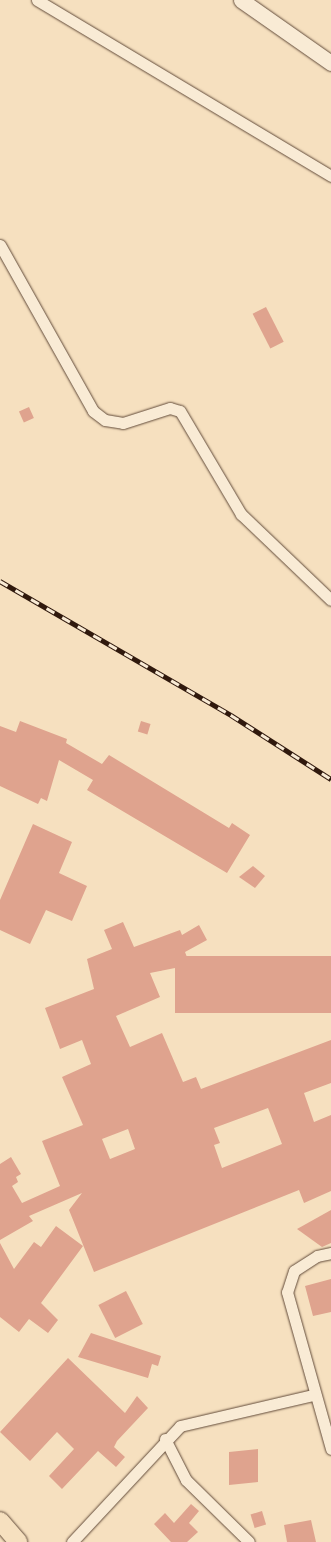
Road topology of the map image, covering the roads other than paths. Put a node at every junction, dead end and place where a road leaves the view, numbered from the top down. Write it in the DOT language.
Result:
graph roads {
  1 [pos="37,0"];
  2 [pos="241,0"];
  3 [pos="331,63"];
  4 [pos="331,176"];
  5 [pos="0,245"];
  6 [pos="331,600"];
  7 [pos="331,1253"];
  8 [pos="313,1395"];
  9 [pos="165,1439"];
  10 [pos="331,1449"];
  11 [pos="0,1521"];
  12 [pos="18,1542"];
  13 [pos="72,1542"];
  14 [pos="249,1542"];
  1 -- 4 [label="street"];
  2 -- 3 [label="main road"];
  5 -- 6 [label="street"];
  7 -- 8 [label="street"];
  8 -- 9 [label="street"];
  8 -- 10 [label="street"];
  9 -- 13 [label="street"];
  9 -- 14 [label="street"];
  11 -- 12 [label="highway"];
}
